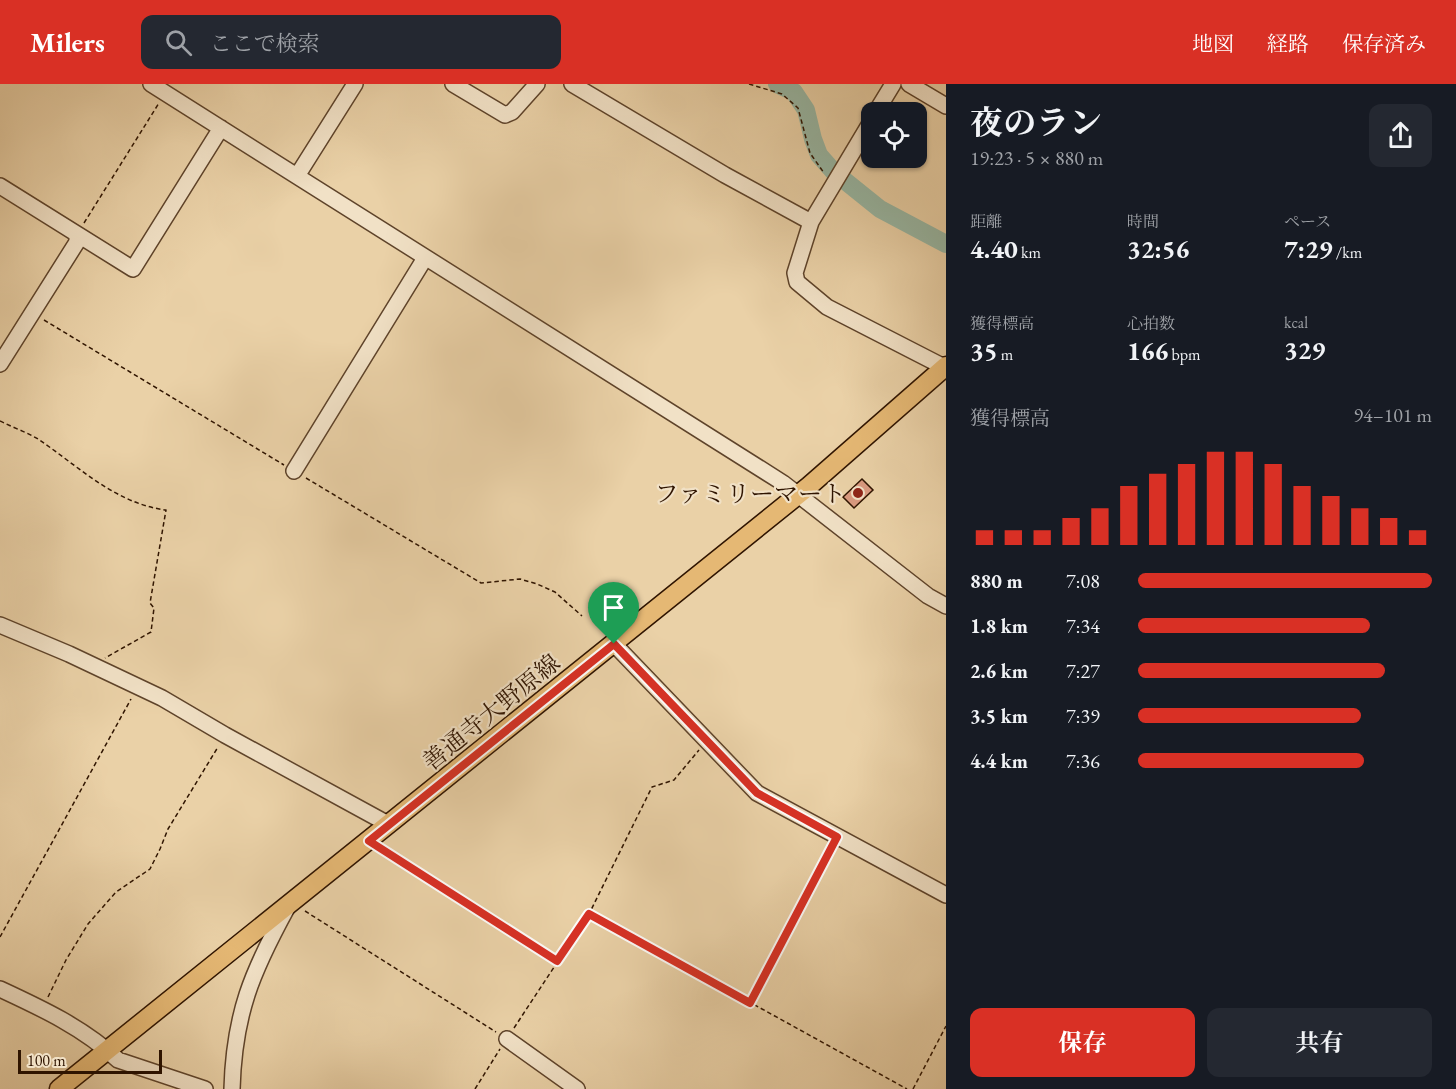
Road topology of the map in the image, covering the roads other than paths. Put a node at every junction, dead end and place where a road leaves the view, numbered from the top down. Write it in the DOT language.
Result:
graph roads {
  1 [pos="151,84"];
  2 [pos="355,84"];
  3 [pos="453,84"];
  4 [pos="537,84"];
  5 [pos="572,84"];
  6 [pos="893,84"];
  7 [pos="909,84"];
  8 [pos="882,102"];
  9 [pos="946,106"];
  10 [pos="221,128"];
  11 [pos="861,138"];
  12 [pos="297,176"];
  13 [pos="0,186"];
  14 [pos="811,222"];
  15 [pos="77,234"];
  16 [pos="425,258"];
  17 [pos="0,364"];
  18 [pos="945,367"];
  19 [pos="294,471"];
  20 [pos="799,495"];
  21 [pos="946,606"];
  22 [pos="0,625"];
  23 [pos="614,644"];
  24 [pos="388,824"];
  25 [pos="946,895"];
  26 [pos="291,902"];
  27 [pos="0,989"];
  28 [pos="507,1039"];
  29 [pos="108,1051"];
  30 [pos="60,1089"];
  31 [pos="205,1089"];
  32 [pos="232,1089"];
  33 [pos="577,1089"];
  1 -- 10 [label="street"];
  2 -- 12 [label="street"];
  3 -- 4 [label="street"];
  5 -- 14 [label="street"];
  6 -- 8 [label="street"];
  7 -- 9 [label="street"];
  10 -- 12 [label="street"];
  10 -- 15 [label="street"];
  11 -- 14 [label="street"];
  12 -- 16 [label="street"];
  13 -- 15 [label="street"];
  14 -- 18 [label="street"];
  15 -- 17 [label="street"];
  16 -- 19 [label="street"];
  16 -- 20 [label="street"];
  18 -- 20 [label="main road, 善通寺大野原線"];
  20 -- 21 [label="street"];
  20 -- 23 [label="main road, 善通寺大野原線"];
  22 -- 24 [label="street"];
  23 -- 24 [label="main road, 善通寺大野原線"];
  23 -- 25 [label="street"];
  24 -- 26 [label="main road, 善通寺大野原線"];
  26 -- 29 [label="main road, 善通寺大野原線"];
  26 -- 32 [label="street"];
  27 -- 29 [label="street"];
  28 -- 33 [label="street"];
  29 -- 30 [label="main road, 善通寺大野原線"];
  29 -- 31 [label="street"];
}
